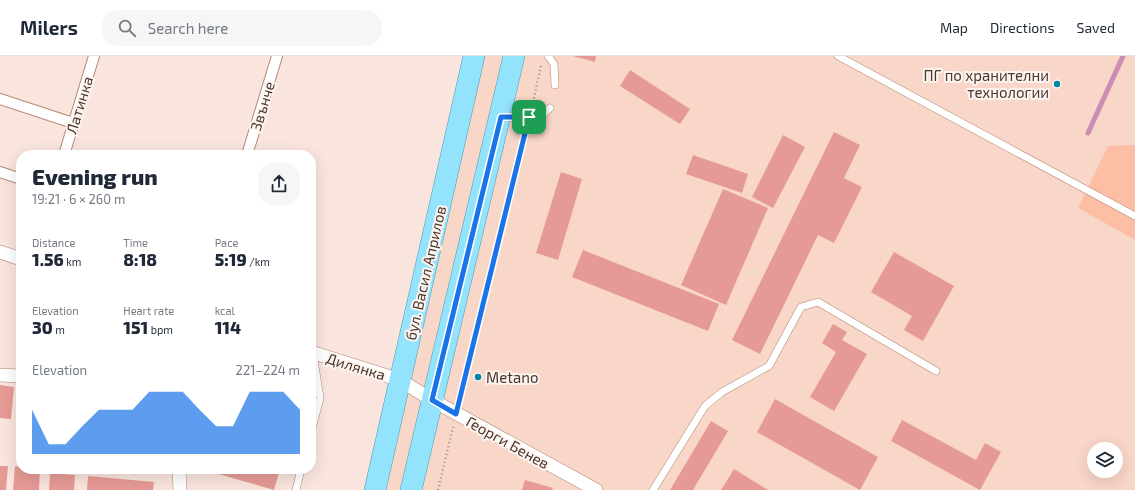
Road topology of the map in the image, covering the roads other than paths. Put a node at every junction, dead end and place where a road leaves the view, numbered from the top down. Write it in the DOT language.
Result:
graph roads {
  1 [pos="94,56"];
  2 [pos="277,56"];
  3 [pos="474,56"];
  4 [pos="514,56"];
  5 [pos="548,56"];
  6 [pos="838,56"];
  7 [pos="555,85"];
  8 [pos="0,99"];
  9 [pos="550,108"];
  10 [pos="501,117"];
  11 [pos="73,123"];
  12 [pos="65,150"];
  13 [pos="249,150"];
  14 [pos="0,172"];
  15 [pos="16,177"];
  16 [pos="1135,216"];
  17 [pos="0,252"];
  18 [pos="16,257"];
  19 [pos="316,354"];
  20 [pos="936,371"];
  21 [pos="0,374"];
  22 [pos="16,376"];
  23 [pos="316,376"];
  24 [pos="400,380"];
  25 [pos="432,400"];
  26 [pos="316,413"];
  27 [pos="179,474"];
  28 [pos="300,474"];
  29 [pos="180,490"];
  30 [pos="296,490"];
  31 [pos="375,490"];
  32 [pos="411,490"];
  33 [pos="596,490"];
  34 [pos="653,490"];
  1 -- 11 [label="street, Латинка"];
  2 -- 13 [label="street, Звънче"];
  3 -- 24 [label="main road, бул. Васил Априлов"];
  4 -- 10 [label="main road"];
  5 -- 7 [label="lane"];
  6 -- 16 [label="lane"];
  8 -- 11 [label="street"];
  9 -- 10 [label="lane"];
  10 -- 25 [label="main road"];
  11 -- 12 [label="street, Латинка"];
  14 -- 15 [label="street"];
  17 -- 18 [label="street"];
  19 -- 24 [label="street, Дилянка"];
  20 -- 34 [label="lane"];
  21 -- 22 [label="street"];
  23 -- 26 [label="lane"];
  24 -- 25 [label="street, Георги Бенев"];
  24 -- 31 [label="main road, бул. Васил Априлов"];
  25 -- 32 [label="main road"];
  25 -- 33 [label="street, Георги Бенев"];
  27 -- 29 [label="street"];
  28 -- 30 [label="lane"];
}
